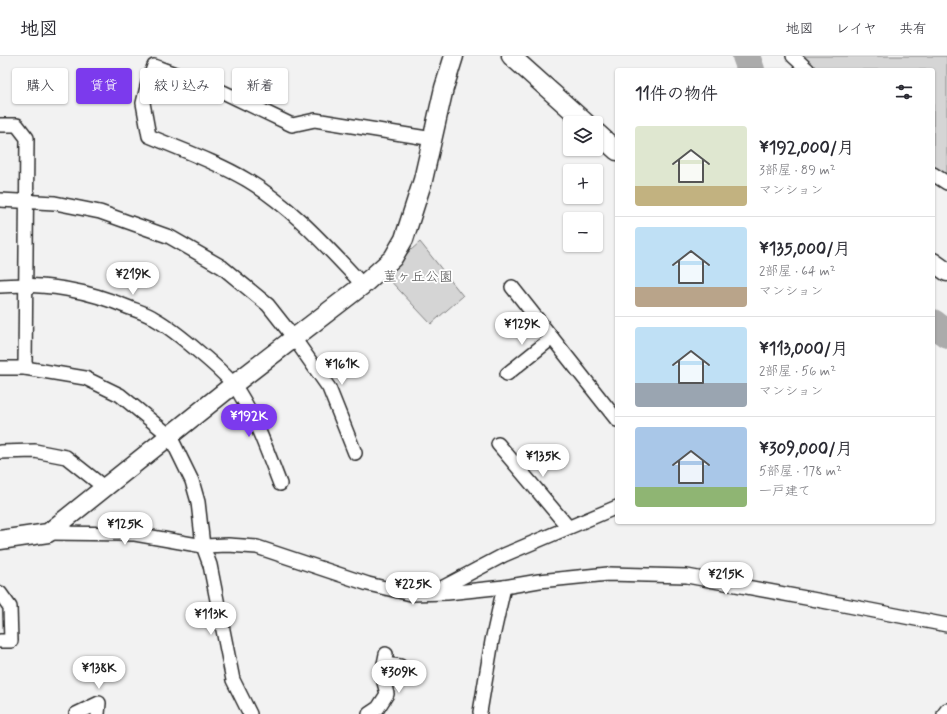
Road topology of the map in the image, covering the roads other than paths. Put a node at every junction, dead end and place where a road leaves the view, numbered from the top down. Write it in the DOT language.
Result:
graph roads {
  1 [pos="454,56"];
  2 [pos="511,56"];
  3 [pos="793,56"];
  4 [pos="806,68"];
  5 [pos="578,116"];
  6 [pos="0,125"];
  7 [pos="603,138"];
  8 [pos="433,139"];
  9 [pos="615,149"];
  10 [pos="935,175"];
  11 [pos="947,183"];
  12 [pos="0,200"];
  13 [pos="25,201"];
  14 [pos="935,263"];
  15 [pos="947,272"];
  16 [pos="26,284"];
  17 [pos="363,284"];
  18 [pos="0,286"];
  19 [pos="512,287"];
  20 [pos="294,338"];
  21 [pos="552,338"];
  22 [pos="0,368"];
  23 [pos="25,368"];
  24 [pos="507,374"];
  25 [pos="233,385"];
  26 [pos="615,417"];
  27 [pos="170,436"];
  28 [pos="498,444"];
  29 [pos="0,452"];
  30 [pos="355,452"];
  31 [pos="280,484"];
  32 [pos="105,488"];
  33 [pos="615,508"];
  34 [pos="568,527"];
  35 [pos="48,533"];
  36 [pos="0,540"];
  37 [pos="203,546"];
  38 [pos="504,587"];
  39 [pos="0,593"];
  40 [pos="432,593"];
  41 [pos="947,625"];
  42 [pos="0,641"];
  43 [pos="400,666"];
  44 [pos="947,710"];
  45 [pos="480,712"];
  46 [pos="76,714"];
  47 [pos="98,714"];
  48 [pos="250,714"];
  49 [pos="369,714"];
  50 [pos="944,714"];
  1 -- 8 [label="street"];
  2 -- 5 [label="street"];
  3 -- 4 [label="street"];
  6 -- 13 [label="street"];
  7 -- 9 [label="street"];
  8 -- 17 [label="street"];
  8 -- 17 [label="street"];
  10 -- 11 [label="street"];
  12 -- 13 [label="street"];
  13 -- 16 [label="street"];
  13 -- 20 [label="street"];
  14 -- 15 [label="street"];
  16 -- 18 [label="street"];
  16 -- 23 [label="street"];
  16 -- 25 [label="street"];
  17 -- 20 [label="street"];
  19 -- 21 [label="street"];
  20 -- 25 [label="street"];
  20 -- 30 [label="street"];
  21 -- 24 [label="street"];
  21 -- 26 [label="street"];
  22 -- 23 [label="street"];
  23 -- 27 [label="street"];
  25 -- 27 [label="street"];
  25 -- 31 [label="street"];
  27 -- 32 [label="street"];
  27 -- 37 [label="street"];
  28 -- 34 [label="street"];
  29 -- 32 [label="street"];
  32 -- 35 [label="street"];
  33 -- 34 [label="street"];
  34 -- 40 [label="street"];
  35 -- 36 [label="street"];
  35 -- 37 [label="street"];
  37 -- 40 [label="street"];
  37 -- 48 [label="street"];
  38 -- 40 [label="street"];
  38 -- 41 [label="street"];
  38 -- 45 [label="street"];
  39 -- 42 [label="street"];
  43 -- 49 [label="street"];
  44 -- 50 [label="street"];
  46 -- 47 [label="street"];
}
